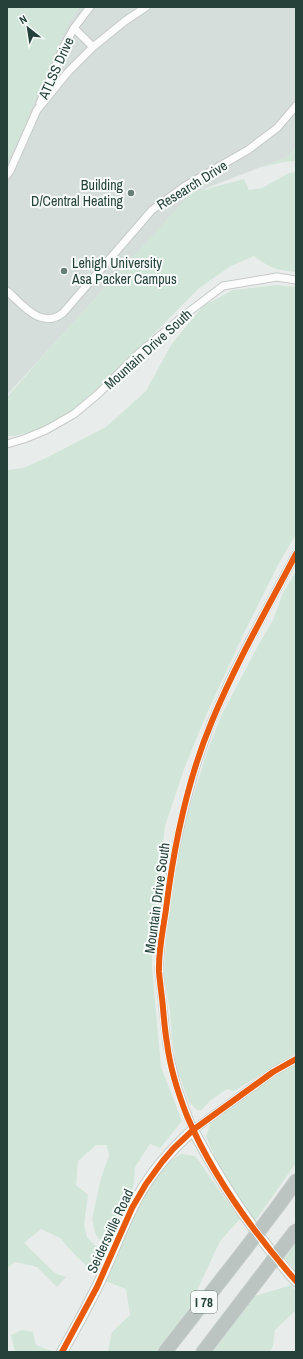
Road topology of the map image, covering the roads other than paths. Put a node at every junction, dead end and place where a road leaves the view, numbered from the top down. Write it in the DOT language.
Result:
graph roads {
  1 [pos="90,7"];
  2 [pos="146,7"];
  3 [pos="74,28"];
  4 [pos="93,47"];
  5 [pos="296,106"];
  6 [pos="37,110"];
  7 [pos="7,175"];
  8 [pos="296,280"];
  9 [pos="7,291"];
  10 [pos="7,444"];
  11 [pos="296,554"];
  12 [pos="296,1059"];
  13 [pos="194,1130"];
  14 [pos="296,1181"];
  15 [pos="296,1230"];
  16 [pos="296,1281"];
  17 [pos="62,1352"];
  18 [pos="165,1352"];
  19 [pos="202,1352"];
  1 -- 3 [label="street, ATLSS Drive"];
  2 -- 4 [label="street"];
  3 -- 4 [label="street"];
  3 -- 6 [label="street, ATLSS Drive"];
  4 -- 6 [label="street"];
  5 -- 9 [label="street, Research Drive"];
  6 -- 7 [label="street"];
  8 -- 10 [label="street, Mountain Drive South"];
  11 -- 13 [label="street, Mountain Drive South"];
  12 -- 13 [label="street"];
  13 -- 16 [label="street, Mountain Drive South"];
  13 -- 17 [label="street, Seidersville Road"];
  14 -- 18 [label="highway, I 78, bridge"];
  15 -- 19 [label="highway, I 78, bridge"];
}
